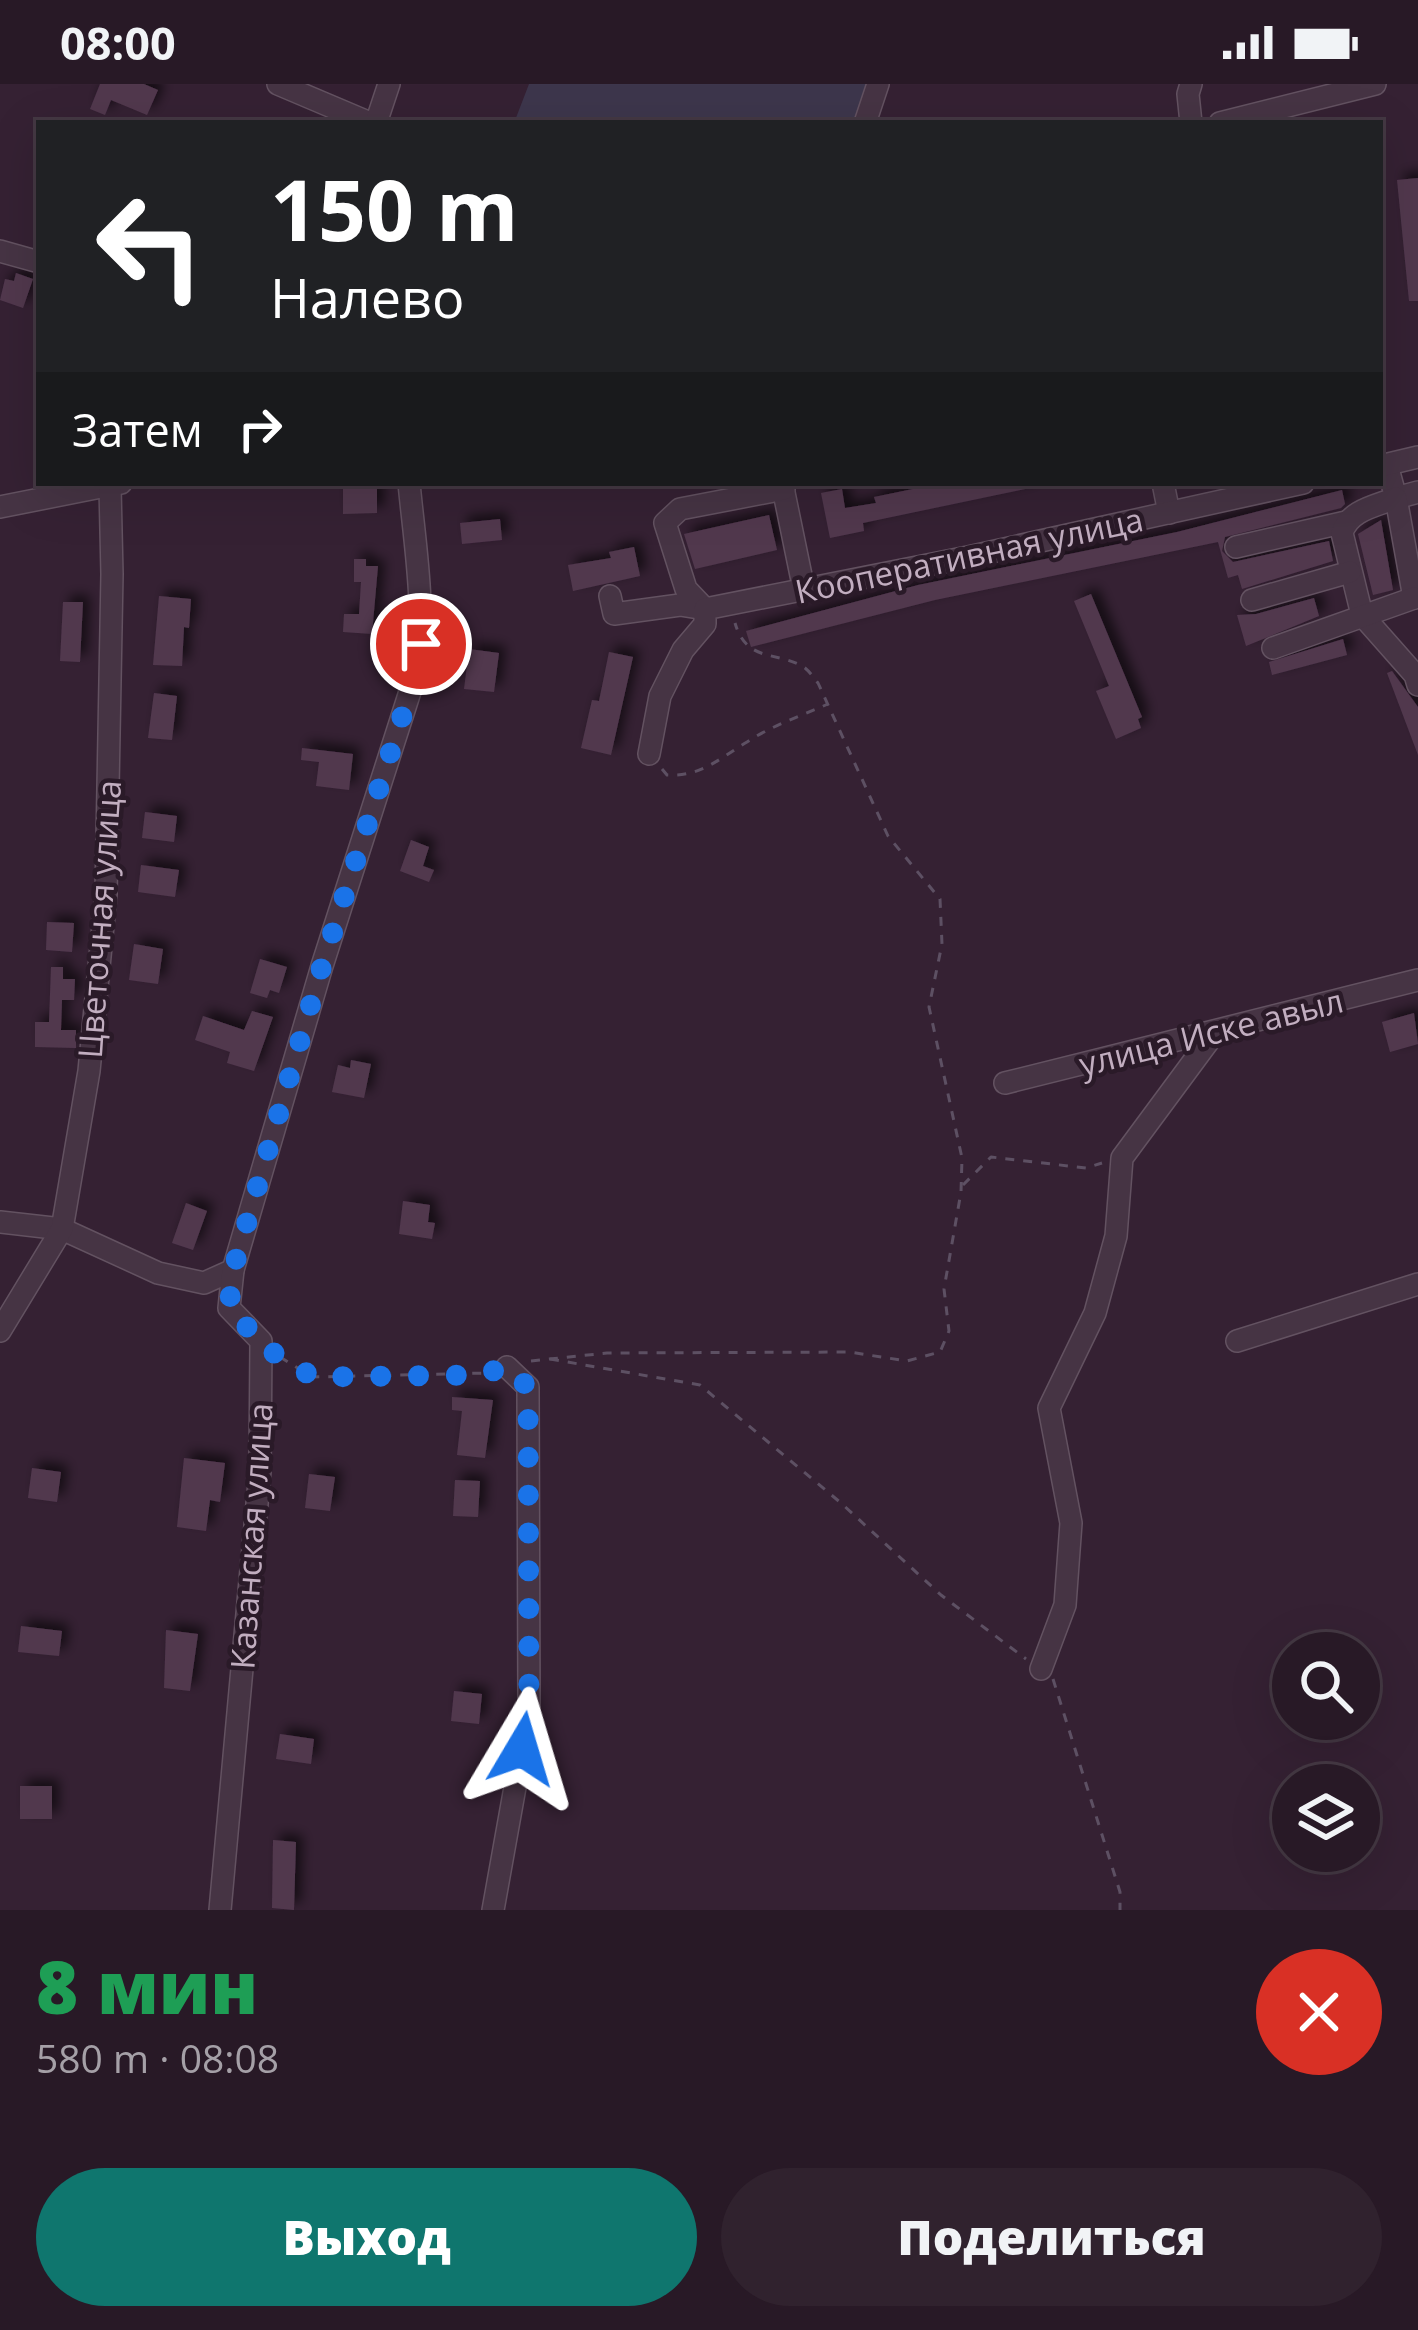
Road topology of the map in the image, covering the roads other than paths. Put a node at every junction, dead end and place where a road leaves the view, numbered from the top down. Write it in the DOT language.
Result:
graph roads {
  1 [pos="278,84"];
  2 [pos="389,84"];
  3 [pos="878,84"];
  4 [pos="1191,84"];
  5 [pos="1375,84"];
  6 [pos="366,120"];
  7 [pos="374,120"];
  8 [pos="866,120"];
  9 [pos="1192,120"];
  10 [pos="1232,120"];
  11 [pos="0,251"];
  12 [pos="36,261"];
  13 [pos="1418,458"];
  14 [pos="1383,465"];
  15 [pos="111,486"];
  16 [pos="116,486"];
  17 [pos="410,486"];
  18 [pos="783,486"];
  19 [pos="1164,486"];
  20 [pos="1290,486"];
  21 [pos="1407,495"];
  22 [pos="0,508"];
  23 [pos="1168,513"];
  24 [pos="1346,522"];
  25 [pos="1236,547"];
  26 [pos="1350,572"];
  27 [pos="804,590"];
  28 [pos="610,596"];
  29 [pos="1416,598"];
  30 [pos="1252,600"];
  31 [pos="705,609"];
  32 [pos="1362,615"];
  33 [pos="1273,648"];
  34 [pos="1418,685"];
  35 [pos="649,754"];
  36 [pos="1418,980"];
  37 [pos="1216,1031"];
  38 [pos="1005,1083"];
  39 [pos="0,1222"];
  40 [pos="62,1229"];
  41 [pos="233,1270"];
  42 [pos="1418,1285"];
  43 [pos="0,1331"];
  44 [pos="1237,1341"];
  45 [pos="507,1367"];
  46 [pos="1041,1670"];
  47 [pos="220,1910"];
  48 [pos="493,1910"];
  1 -- 6 [label="street"];
  2 -- 7 [label="street"];
  3 -- 8 [label="street"];
  4 -- 9 [label="street"];
  5 -- 10 [label="street"];
  11 -- 12 [label="street"];
  13 -- 14 [label="street"];
  14 -- 21 [label="street"];
  15 -- 22 [label="street"];
  16 -- 40 [label="street, Цветочная улица"];
  17 -- 41 [label="street"];
  18 -- 27 [label="street"];
  18 -- 31 [label="street"];
  19 -- 23 [label="street"];
  20 -- 23 [label="street, Кооперативная улица"];
  21 -- 24 [label="street"];
  21 -- 29 [label="street"];
  23 -- 27 [label="street, Кооперативная улица"];
  24 -- 25 [label="street"];
  24 -- 26 [label="street"];
  26 -- 30 [label="street"];
  26 -- 32 [label="street"];
  27 -- 31 [label="street, Кооперативная улица"];
  28 -- 31 [label="street, Кооперативная улица"];
  29 -- 32 [label="street"];
  31 -- 35 [label="street"];
  32 -- 33 [label="street"];
  32 -- 34 [label="street"];
  36 -- 37 [label="street, улица Иске авыл"];
  37 -- 38 [label="street, улица Иске авыл"];
  37 -- 46 [label="street"];
  39 -- 40 [label="street"];
  40 -- 41 [label="street"];
  40 -- 43 [label="street, Цветочная улица"];
  41 -- 47 [label="street, Казанская улица"];
  42 -- 44 [label="street"];
  45 -- 48 [label="street"];
}
